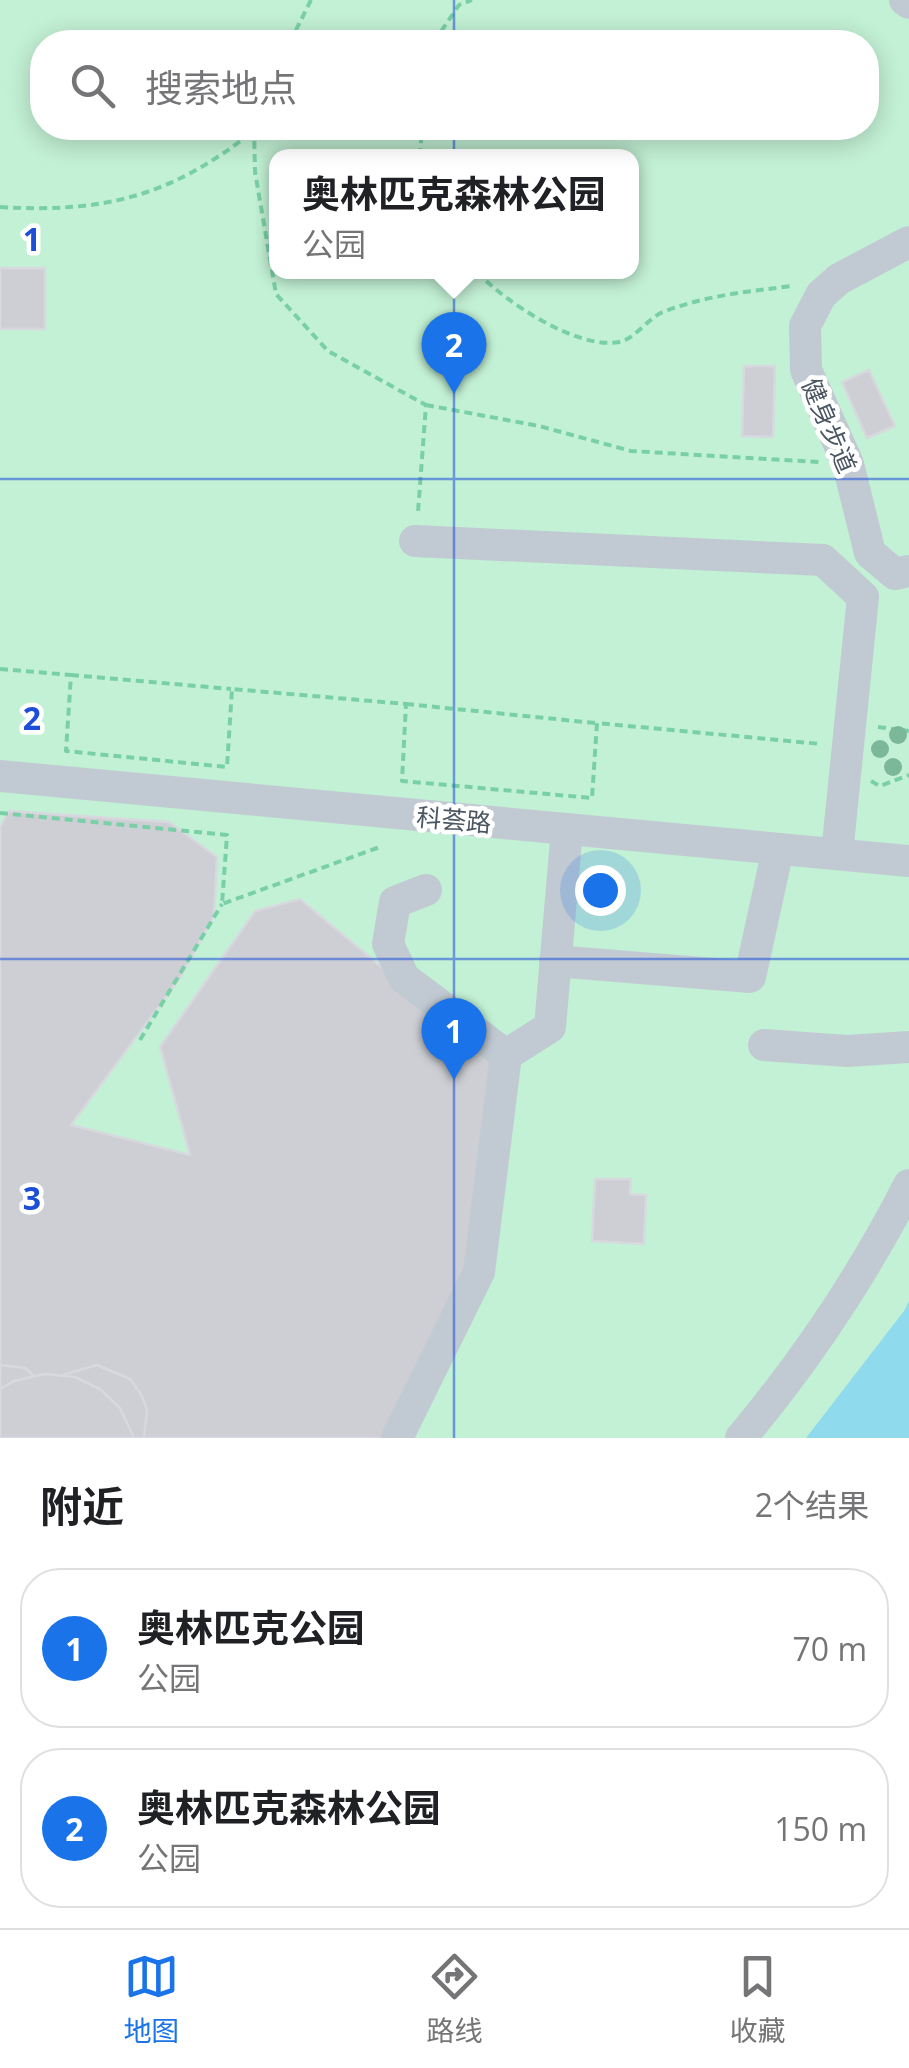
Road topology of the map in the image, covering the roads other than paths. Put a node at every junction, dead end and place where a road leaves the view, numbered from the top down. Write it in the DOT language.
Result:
graph roads {
  1 [pos="909,242"];
  2 [pos="414,541"];
  3 [pos="909,571"];
  4 [pos="0,776"];
  5 [pos="567,829"];
  6 [pos="778,849"];
  7 [pos="837,854"];
  8 [pos="909,861"];
  9 [pos="426,890"];
  10 [pos="555,960"];
  11 [pos="764,1045"];
  12 [pos="909,1047"];
  13 [pos="506,1055"];
  14 [pos="909,1184"];
  15 [pos="397,1438"];
  16 [pos="741,1438"];
  1 -- 3 [label="street, 健身步道"];
  2 -- 7 [label="street"];
  4 -- 5 [label="street, 科荟路"];
  5 -- 6 [label="street, 科荟路"];
  5 -- 10 [label="street"];
  6 -- 7 [label="street, 科荟路"];
  6 -- 10 [label="street"];
  7 -- 8 [label="street, 科荟路"];
  9 -- 13 [label="street"];
  10 -- 13 [label="street"];
  11 -- 12 [label="street"];
  13 -- 15 [label="street"];
  14 -- 16 [label="street"];
}
